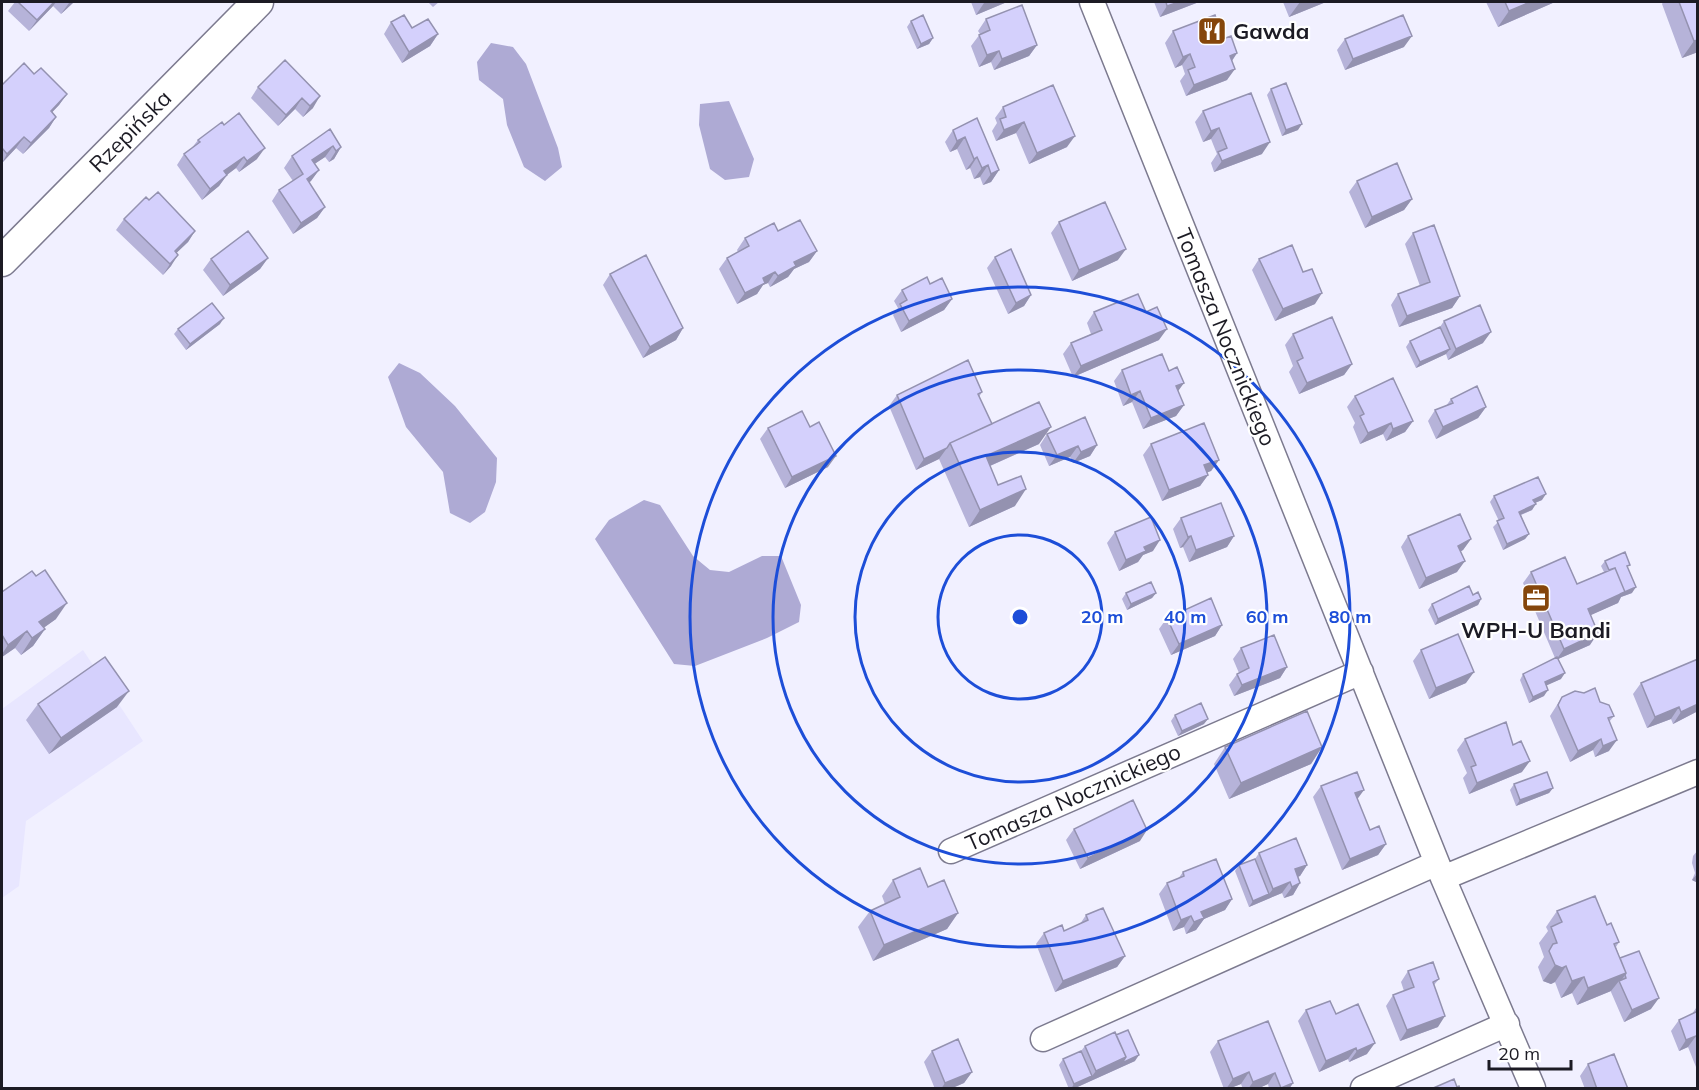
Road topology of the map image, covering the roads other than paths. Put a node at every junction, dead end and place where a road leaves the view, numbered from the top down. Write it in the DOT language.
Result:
graph roads {
  1 [pos="258,2"];
  2 [pos="1092,2"];
  3 [pos="2,261"];
  4 [pos="1361,672"];
  5 [pos="1698,772"];
  6 [pos="951,850"];
  7 [pos="1440,870"];
  8 [pos="1507,1024"];
  9 [pos="1043,1039"];
  10 [pos="1363,1089"];
  11 [pos="1533,1089"];
  1 -- 3 [label="street, Rzepińska"];
  2 -- 4 [label="street, Tomasza Nocznickiego"];
  4 -- 6 [label="street, Tomasza Nocznickiego"];
  4 -- 7 [label="street, Tomasza Nocznickiego"];
  5 -- 7 [label="street"];
  7 -- 8 [label="street, Tomasza Nocznickiego"];
  7 -- 9 [label="street"];
  8 -- 10 [label="street"];
  8 -- 11 [label="street, Tomasza Nocznickiego"];
}
